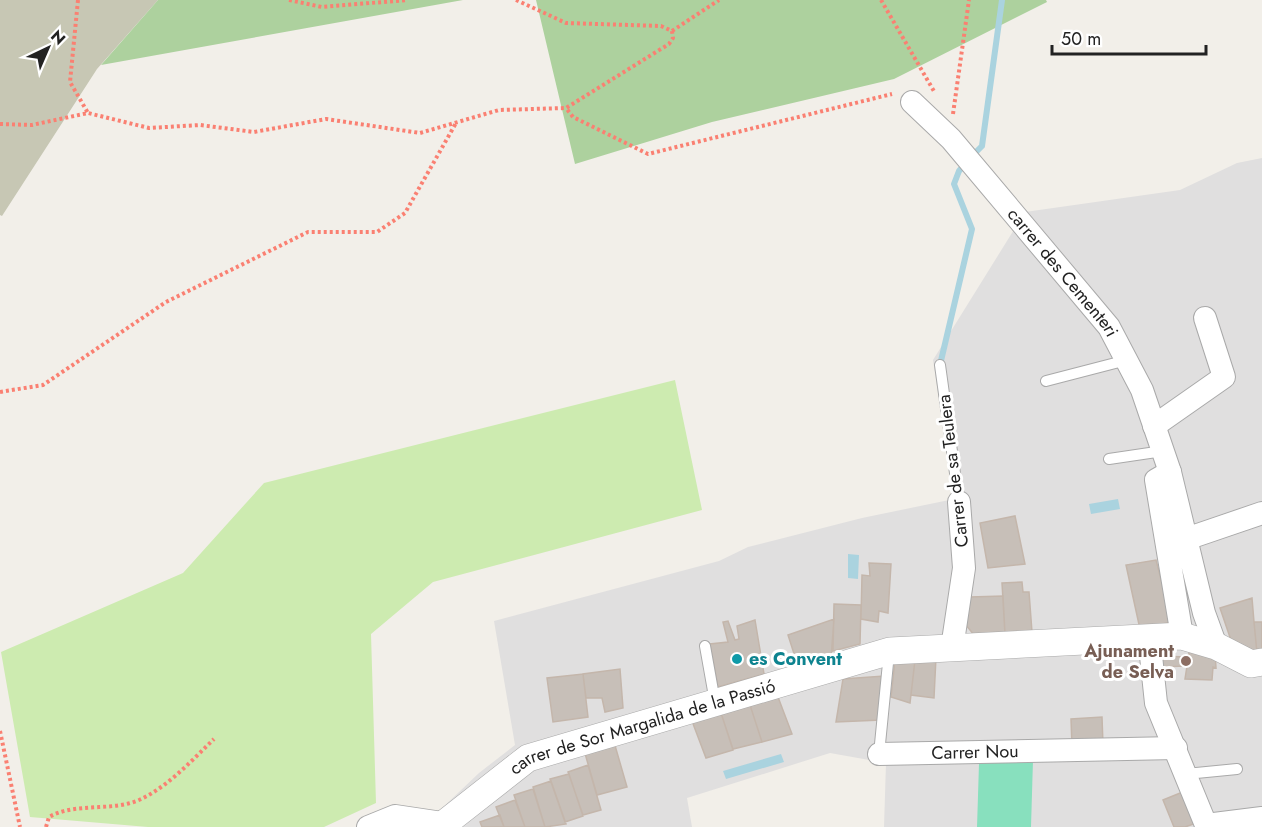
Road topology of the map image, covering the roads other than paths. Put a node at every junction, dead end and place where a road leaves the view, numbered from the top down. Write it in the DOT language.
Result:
graph roads {
  1 [pos="912,102"];
  2 [pos="1205,318"];
  3 [pos="1126,360"];
  4 [pos="940,365"];
  5 [pos="1046,381"];
  6 [pos="1154,426"];
  7 [pos="1109,459"];
  8 [pos="1166,461"];
  9 [pos="959,502"];
  10 [pos="1262,513"];
  11 [pos="1186,539"];
  12 [pos="1182,636"];
  13 [pos="1149,637"];
  14 [pos="705,646"];
  15 [pos="1216,646"];
  16 [pos="952,648"];
  17 [pos="890,651"];
  18 [pos="1262,662"];
  19 [pos="715,702"];
  20 [pos="1176,748"];
  21 [pos="879,754"];
  22 [pos="1237,769"];
  23 [pos="1186,774"];
  24 [pos="1262,818"];
  25 [pos="441,825"];
  26 [pos="368,827"];
  1 -- 3 [label="street, carrer des Cementeri"];
  2 -- 6 [label="street"];
  3 -- 5 [label="lane"];
  3 -- 6 [label="street, carrer des Cementeri"];
  4 -- 9 [label="lane, Carrer de sa Teulera"];
  6 -- 8 [label="street, carrer des Cementeri"];
  7 -- 8 [label="lane"];
  8 -- 11 [label="street, carrer des Cementeri"];
  8 -- 12 [label="street"];
  9 -- 16 [label="street, Carrer de sa Teulera"];
  10 -- 11 [label="street"];
  11 -- 15 [label="street, carrer des Cementeri"];
  12 -- 13 [label="street, carrer de Sor Margalida de la Passió"];
  12 -- 15 [label="street, carrer de Sor Margalida de la Passió"];
  13 -- 16 [label="street, carrer de Sor Margalida de la Passió"];
  13 -- 20 [label="street"];
  14 -- 19 [label="lane"];
  15 -- 18 [label="street, carrer de Sor Margalida de la Passió"];
  16 -- 17 [label="street, carrer de Sor Margalida de la Passió"];
  17 -- 19 [label="street, carrer de Sor Margalida de la Passió"];
  17 -- 21 [label="lane, Carrer Nou"];
  19 -- 25 [label="street, carrer de Sor Margalida de la Passió"];
  20 -- 21 [label="street, Carrer Nou"];
  20 -- 23 [label="street"];
  22 -- 23 [label="lane"];
  23 -- 24 [label="street"];
  25 -- 26 [label="street"];
}
